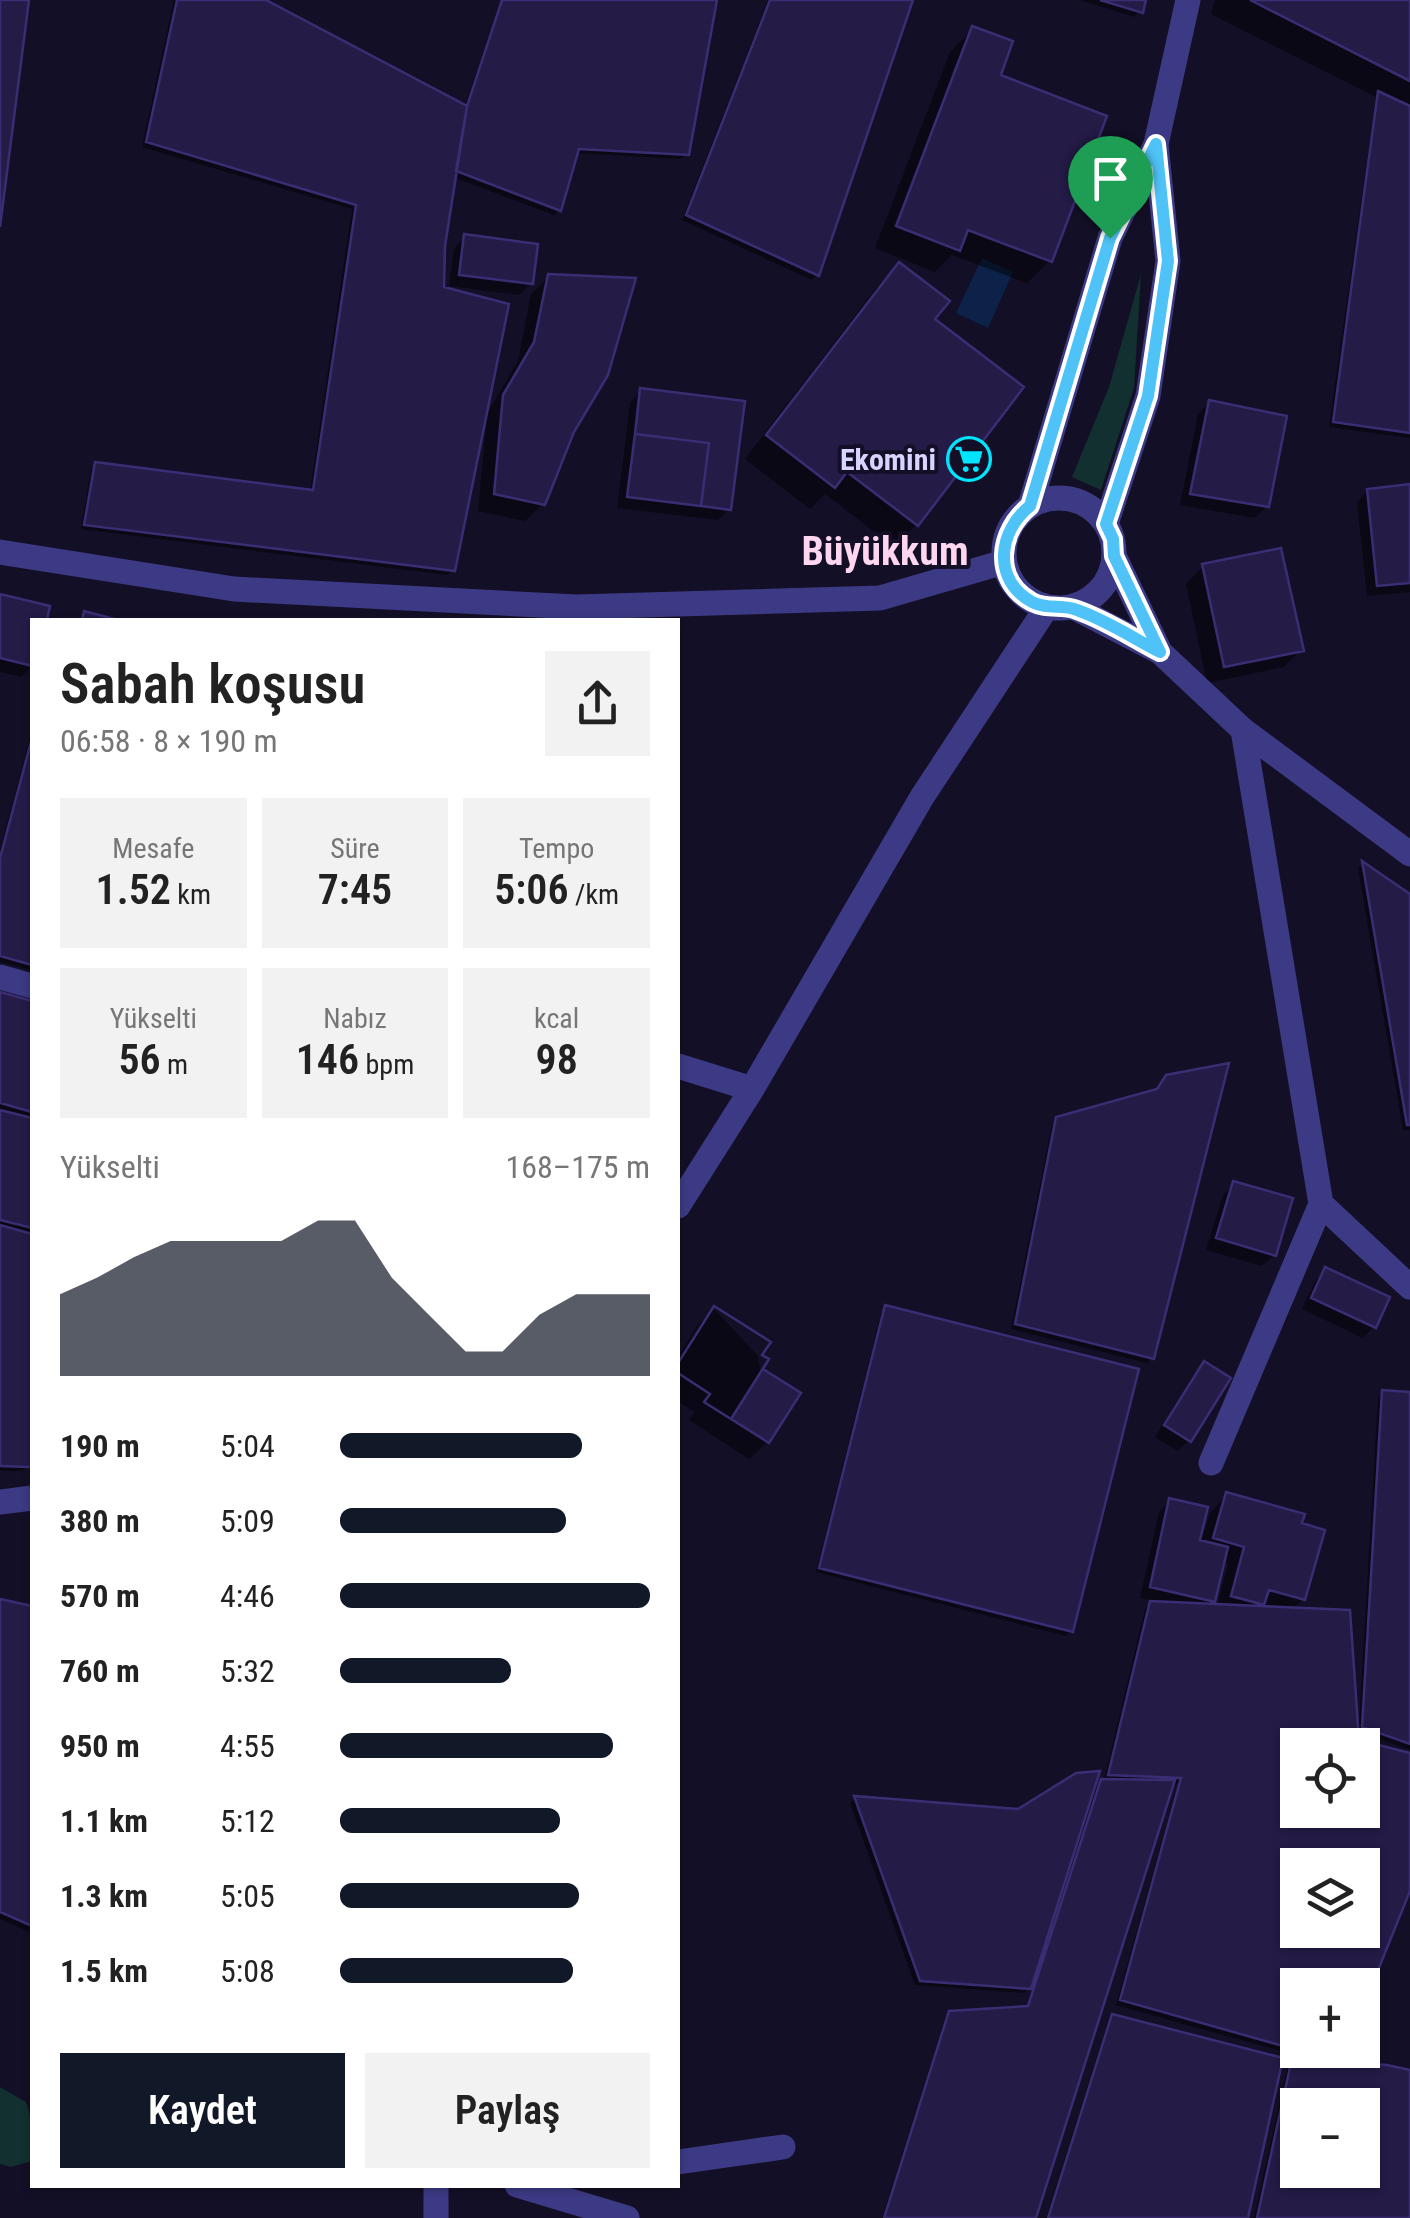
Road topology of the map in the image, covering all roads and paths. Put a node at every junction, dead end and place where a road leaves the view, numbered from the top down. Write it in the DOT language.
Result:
graph roads {
  1 [pos="1188,0"];
  2 [pos="1156,144"];
  3 [pos="1030,506"];
  4 [pos="1106,524"];
  5 [pos="0,552"];
  6 [pos="1114,556"];
  7 [pos="1004,562"];
  8 [pos="1046,608"];
  9 [pos="1073,608"];
  10 [pos="574,614"];
  11 [pos="1160,652"];
  12 [pos="1243,730"];
  13 [pos="1410,854"];
  14 [pos="0,977"];
  15 [pos="30,985"];
  16 [pos="680,1067"];
  17 [pos="752,1089"];
  18 [pos="680,1203"];
  19 [pos="1321,1204"];
  20 [pos="1410,1288"];
  21 [pos="1211,1463"];
  22 [pos="30,1498"];
  23 [pos="0,1502"];
  24 [pos="782,2147"];
  25 [pos="680,2162"];
  26 [pos="436,2188"];
  27 [pos="527,2188"];
  28 [pos="436,2218"];
  29 [pos="627,2218"];
  1 -- 2 [label="street"];
  2 -- 3 [label="street"];
  2 -- 4 [label="street"];
  3 -- 4 [label="street"];
  3 -- 7 [label="street"];
  4 -- 6 [label="street"];
  5 -- 10 [label="street"];
  6 -- 9 [label="street"];
  6 -- 11 [label="street"];
  7 -- 8 [label="street"];
  7 -- 10 [label="street"];
  8 -- 9 [label="street"];
  8 -- 17 [label="street"];
  9 -- 11 [label="street"];
  11 -- 12 [label="street"];
  12 -- 13 [label="street"];
  12 -- 19 [label="street"];
  14 -- 15 [label="street"];
  16 -- 17 [label="street"];
  17 -- 18 [label="street"];
  19 -- 20 [label="street"];
  19 -- 21 [label="street"];
  22 -- 23 [label="street"];
  24 -- 25 [label="street"];
  26 -- 28 [label="street"];
  27 -- 29 [label="street"];
}
